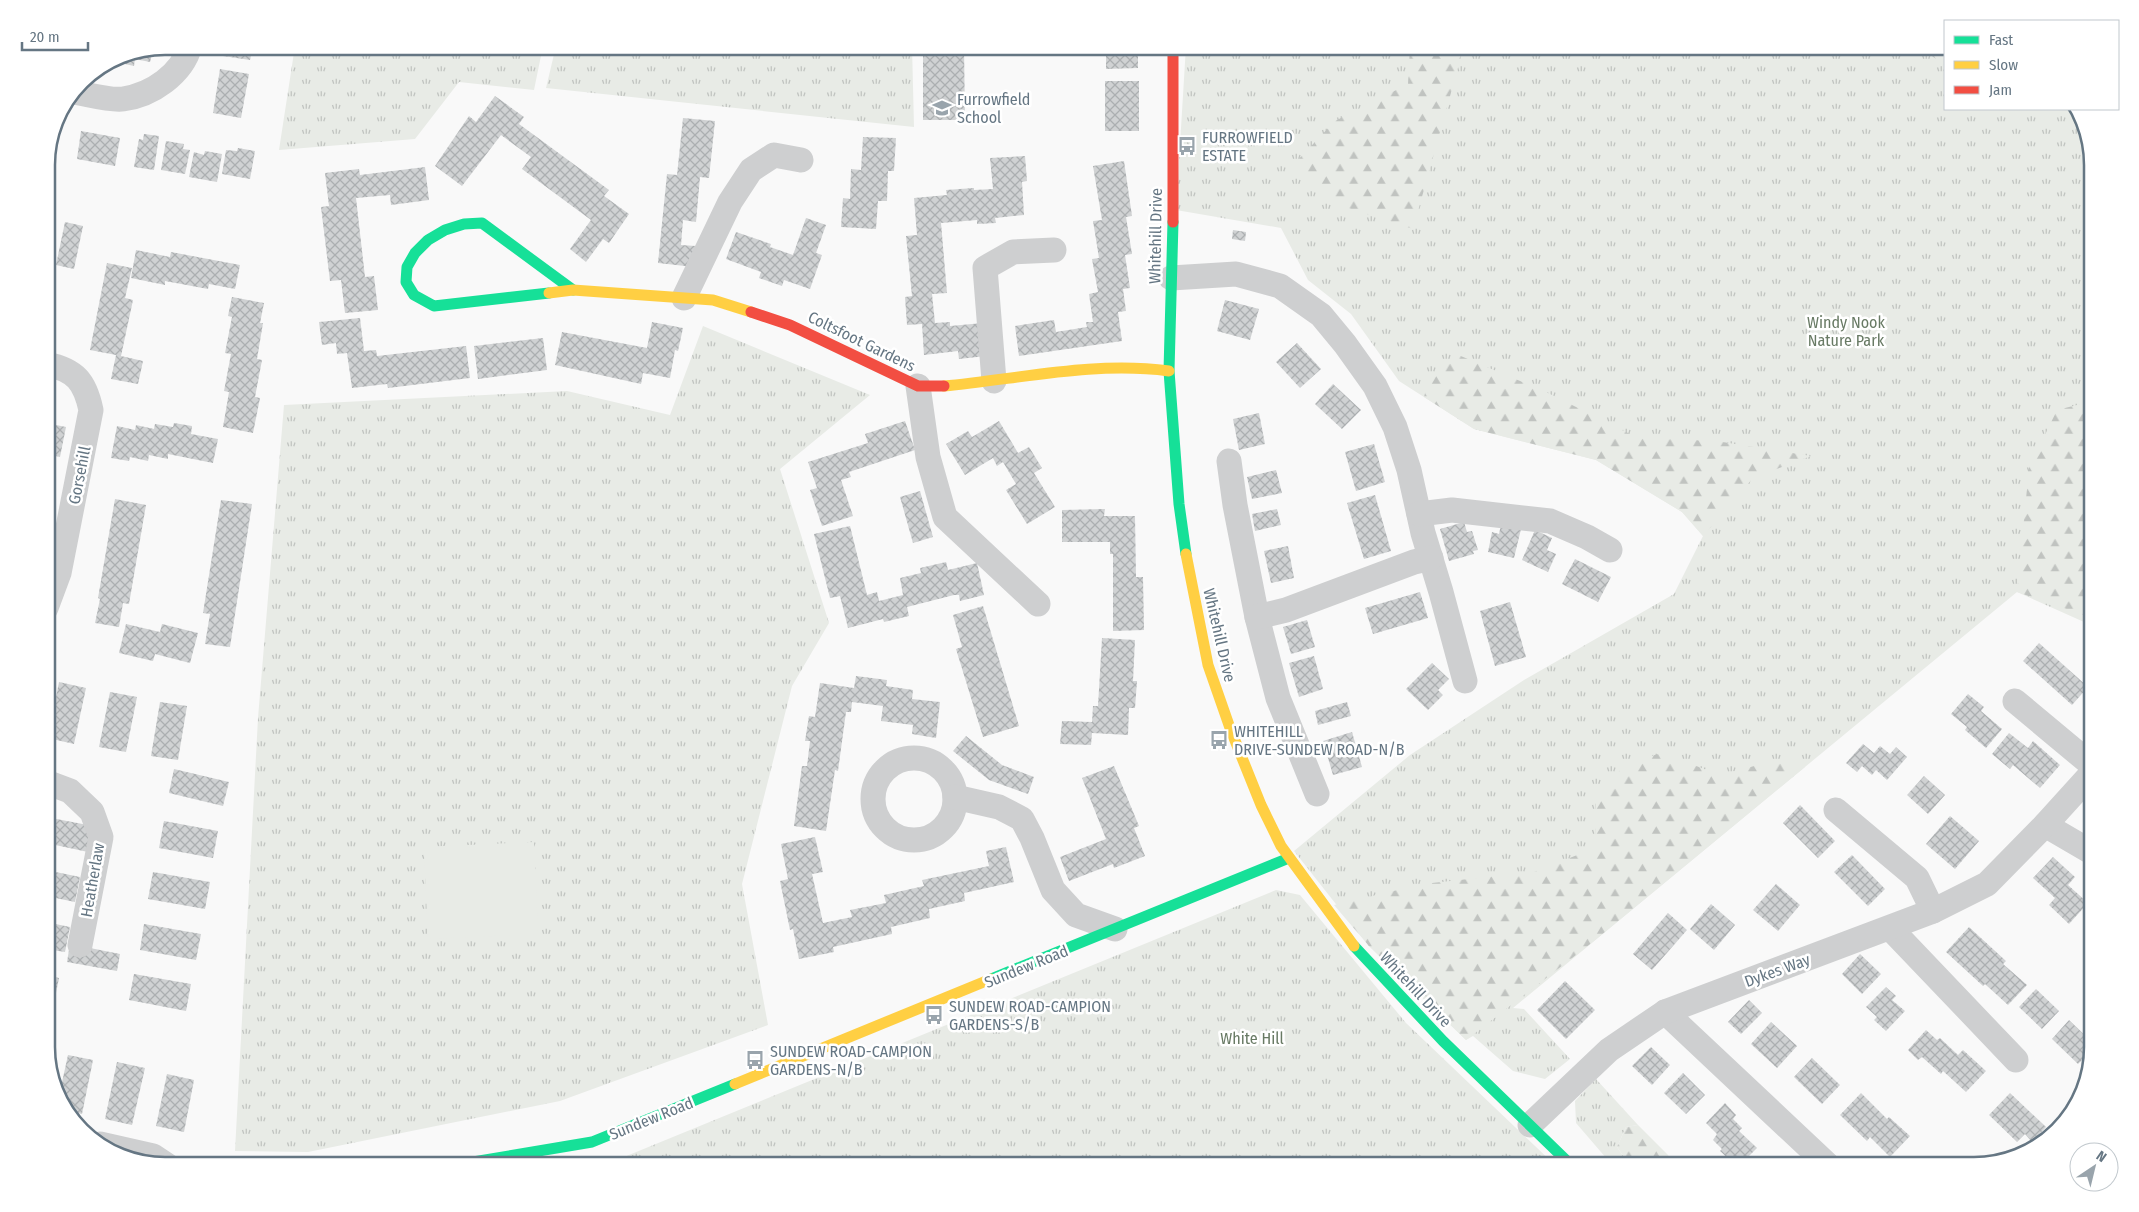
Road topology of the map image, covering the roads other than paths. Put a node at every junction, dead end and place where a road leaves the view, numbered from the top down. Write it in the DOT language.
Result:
graph roads {
  1 [pos="188,55"];
  2 [pos="1173,55"];
  3 [pos="82,93"];
  4 [pos="801,160"];
  5 [pos="1054,250"];
  6 [pos="1171,278"];
  7 [pos="573,290"];
  8 [pos="684,298"];
  9 [pos="55,366"];
  10 [pos="1169,371"];
  11 [pos="994,381"];
  12 [pos="918,386"];
  13 [pos="1229,461"];
  14 [pos="1419,514"];
  15 [pos="1610,550"];
  16 [pos="1431,558"];
  17 [pos="55,584"];
  18 [pos="1038,604"];
  19 [pos="1257,617"];
  20 [pos="1465,681"];
  21 [pos="2015,701"];
  22 [pos="2084,758"];
  23 [pos="2084,782"];
  24 [pos="55,785"];
  25 [pos="1317,794"];
  26 [pos="955,797"];
  27 [pos="1836,810"];
  28 [pos="2045,825"];
  29 [pos="2084,849"];
  30 [pos="1289,858"];
  31 [pos="1932,911"];
  32 [pos="1890,928"];
  33 [pos="1116,929"];
  34 [pos="80,945"];
  35 [pos="1665,1012"];
  36 [pos="2016,1060"];
  37 [pos="1530,1126"];
  38 [pos="126,1150"];
  39 [pos="153,1156"];
  40 [pos="503,1157"];
  41 [pos="1563,1157"];
  42 [pos="1819,1157"];
  1 -- 3 [label="street"];
  2 -- 6 [label="street, Whitehill Drive"];
  4 -- 8 [label="street"];
  5 -- 11 [label="street"];
  6 -- 10 [label="street, Whitehill Drive"];
  6 -- 14 [label="street"];
  7 -- 7 [label="street, Coltsfoot Gardens"];
  7 -- 8 [label="street, Coltsfoot Gardens"];
  8 -- 12 [label="street, Coltsfoot Gardens"];
  9 -- 17 [label="street, Gorsehill"];
  10 -- 11 [label="street, Coltsfoot Gardens"];
  10 -- 30 [label="street, Whitehill Drive"];
  11 -- 12 [label="street, Coltsfoot Gardens"];
  12 -- 18 [label="street"];
  13 -- 19 [label="street"];
  14 -- 15 [label="street"];
  14 -- 16 [label="street"];
  16 -- 19 [label="street"];
  16 -- 20 [label="street"];
  19 -- 25 [label="street"];
  21 -- 22 [label="street"];
  23 -- 28 [label="street, Dykes Way"];
  24 -- 34 [label="street, Heatherlaw"];
  26 -- 33 [label="street"];
  27 -- 31 [label="street"];
  28 -- 29 [label="street"];
  28 -- 31 [label="street, Dykes Way"];
  30 -- 33 [label="street, Sundew Road"];
  30 -- 37 [label="street, Whitehill Drive"];
  31 -- 32 [label="street, Dykes Way"];
  32 -- 35 [label="street, Dykes Way"];
  32 -- 36 [label="street"];
  33 -- 40 [label="street, Sundew Road"];
  35 -- 37 [label="street, Dykes Way"];
  35 -- 42 [label="street"];
  37 -- 41 [label="street, Whitehill Drive"];
  38 -- 39 [label="street"];
}
